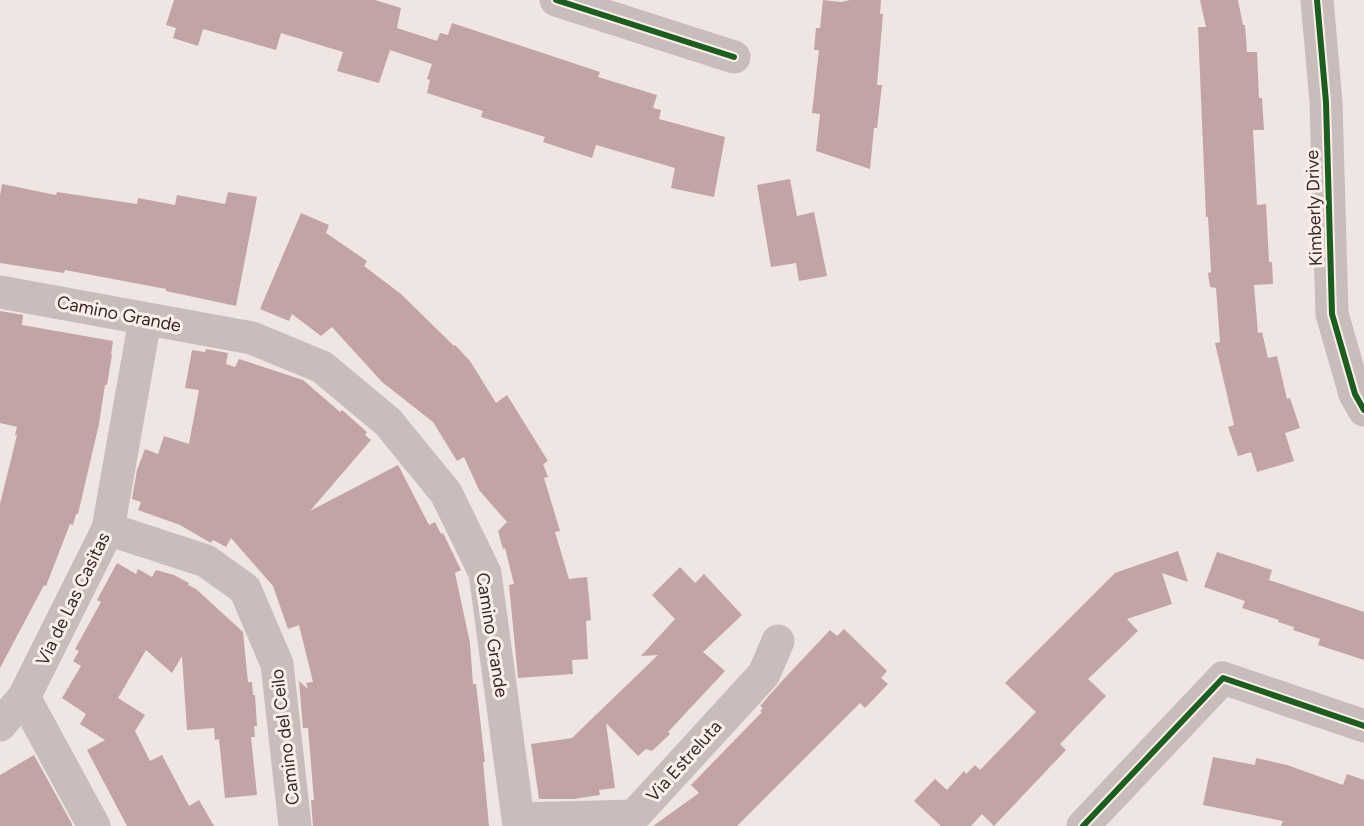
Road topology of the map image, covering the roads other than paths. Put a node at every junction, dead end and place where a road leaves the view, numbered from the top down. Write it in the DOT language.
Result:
graph roads {
  1 [pos="556,0"];
  2 [pos="1317,0"];
  3 [pos="734,57"];
  4 [pos="0,292"];
  5 [pos="146,320"];
  6 [pos="1364,410"];
  7 [pos="108,529"];
  8 [pos="778,641"];
  9 [pos="24,697"];
  10 [pos="0,724"];
  11 [pos="1364,726"];
  12 [pos="519,822"];
  13 [pos="94,826"];
  14 [pos="295,826"];
  15 [pos="1083,826"];
  1 -- 3 [label="street"];
  2 -- 6 [label="street, Kimberly Drive"];
  4 -- 5 [label="street, Camino Grande"];
  5 -- 7 [label="street, Via de Las Casitas"];
  5 -- 12 [label="street, Camino Grande"];
  7 -- 9 [label="street, Via de Las Casitas"];
  7 -- 14 [label="street, Camino del Ceilo"];
  8 -- 12 [label="street, Via Estreluta"];
  9 -- 10 [label="street, Via de Las Casitas"];
  9 -- 13 [label="street"];
  11 -- 15 [label="street"];
}
